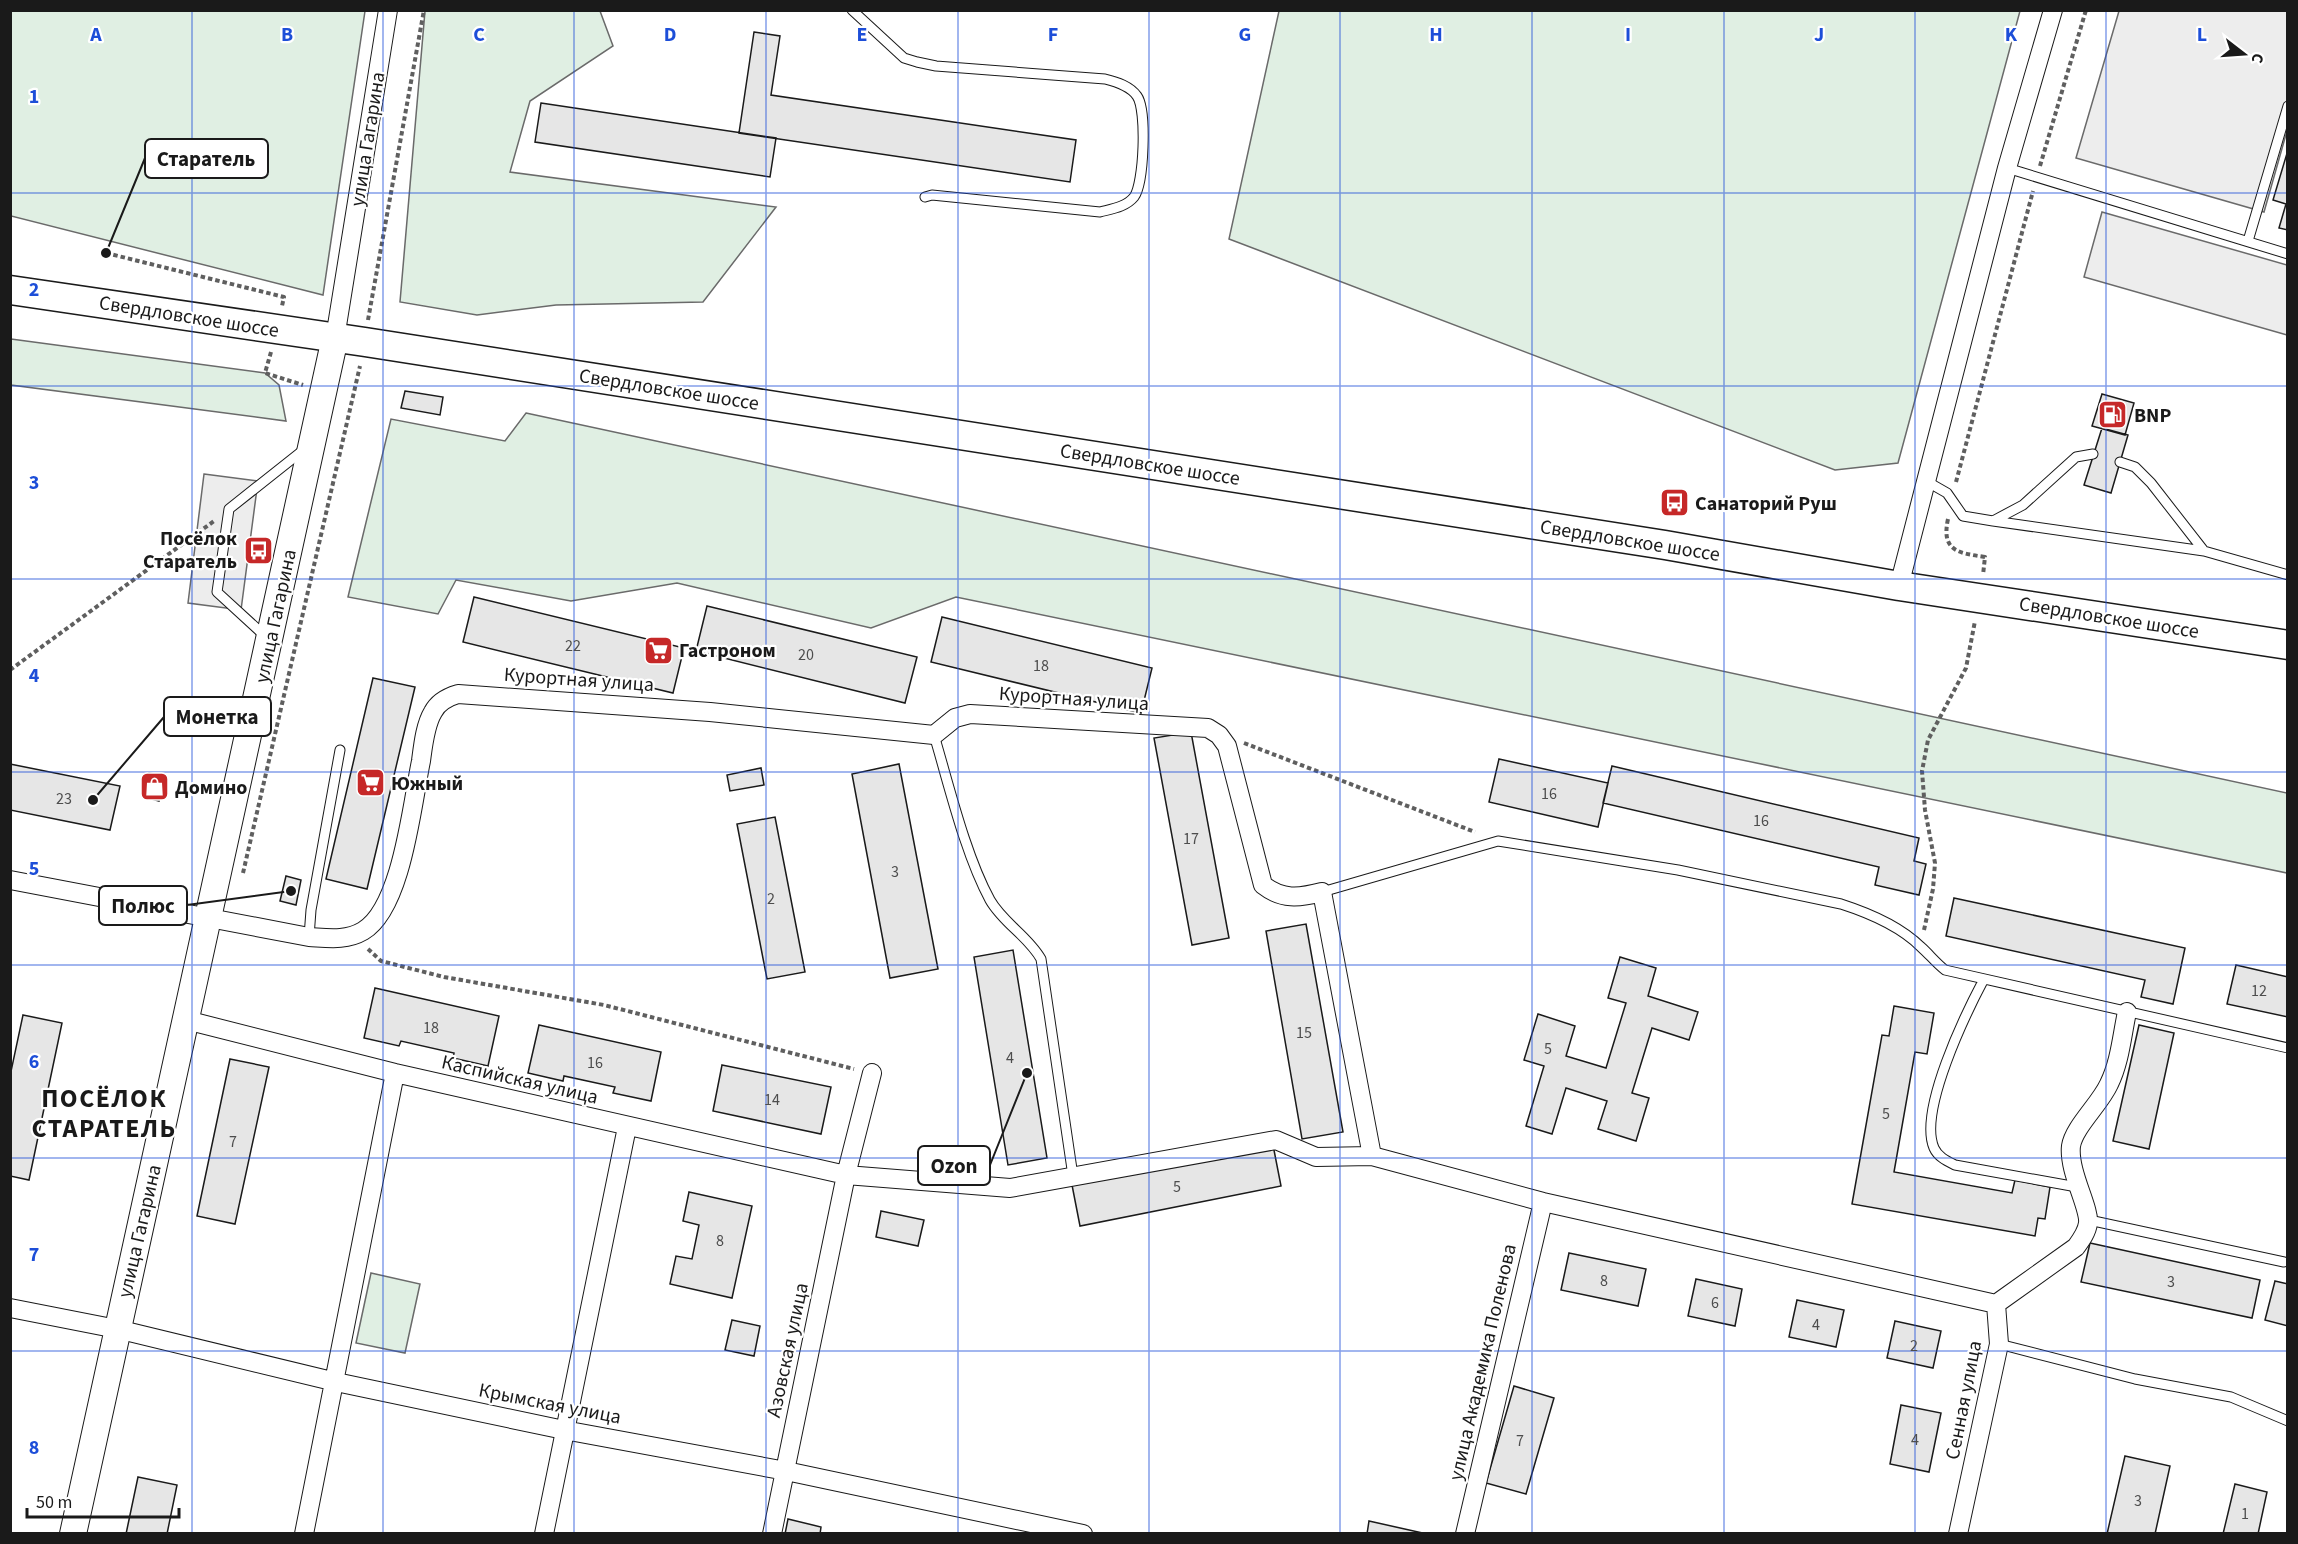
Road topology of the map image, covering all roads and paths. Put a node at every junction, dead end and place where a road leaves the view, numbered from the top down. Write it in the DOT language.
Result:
graph roads {
  1 [pos="388,10"];
  2 [pos="852,10"];
  3 [pos="2053,10"];
  4 [pos="2086,10"];
  5 [pos="2288,106"];
  6 [pos="2007,168"];
  7 [pos="2037,176"];
  8 [pos="925,197"];
  9 [pos="2248,241"];
  10 [pos="2288,254"];
  11 [pos="10,290"];
  12 [pos="335,338"];
  13 [pos="313,442"];
  14 [pos="2093,454"];
  15 [pos="2120,462"];
  16 [pos="1925,481"];
  17 [pos="1952,499"];
  18 [pos="229,509"];
  19 [pos="1993,521"];
  20 [pos="2204,551"];
  21 [pos="2288,575"];
  22 [pos="1899,586"];
  23 [pos="1980,597"];
  24 [pos="269,640"];
  25 [pos="2288,645"];
  26 [pos="10,670"];
  27 [pos="934,735"];
  28 [pos="1241,741"];
  29 [pos="340,750"];
  30 [pos="1498,841"];
  31 [pos="10,880"];
  32 [pos="1322,892"];
  33 [pos="208,919"];
  34 [pos="361,932"];
  35 [pos="309,937"];
  36 [pos="1920,945"];
  37 [pos="1984,979"];
  38 [pos="2127,1012"];
  39 [pos="186,1020"];
  40 [pos="2288,1048"];
  41 [pos="395,1073"];
  42 [pos="872,1073"];
  43 [pos="627,1127"];
  44 [pos="1372,1156"];
  45 [pos="846,1175"];
  46 [pos="1072,1176"];
  47 [pos="2077,1187"];
  48 [pos="1543,1202"];
  49 [pos="2089,1220"];
  50 [pos="2284,1262"];
  51 [pos="1996,1304"];
  52 [pos="10,1308"];
  53 [pos="117,1329"];
  54 [pos="1999,1344"];
  55 [pos="336,1382"];
  56 [pos="2288,1421"];
  57 [pos="564,1430"];
  58 [pos="786,1471"];
  59 [pos="73,1533"];
  60 [pos="304,1533"];
  61 [pos="544,1533"];
  62 [pos="772,1533"];
  63 [pos="1083,1533"];
  64 [pos="1465,1533"];
  65 [pos="1958,1533"];
  1 -- 12 [label="street, улица Гагарина"];
  2 -- 8 [label="lane"];
  3 -- 6 [label="street"];
  4 -- 7 [label="path"];
  5 -- 9 [label="lane"];
  6 -- 7 [label="lane"];
  6 -- 16 [label="street"];
  7 -- 9 [label="lane"];
  7 -- 17 [label="path"];
  9 -- 10 [label="lane"];
  11 -- 12 [label="main road, Свердловское шоссе"];
  12 -- 13 [label="street, улица Гагарина"];
  12 -- 22 [label="main road, Свердловское шоссе"];
  13 -- 18 [label="lane"];
  13 -- 24 [label="street, улица Гагарина"];
  14 -- 19 [label="lane"];
  15 -- 20 [label="lane"];
  16 -- 17 [label="lane"];
  16 -- 22 [label="street"];
  17 -- 19 [label="lane"];
  17 -- 23 [label="path"];
  18 -- 24 [label="lane"];
  18 -- 26 [label="path"];
  19 -- 20 [label="lane"];
  20 -- 21 [label="lane"];
  22 -- 23 [label="main road, Свердловское шоссе"];
  23 -- 25 [label="main road, Свердловское шоссе"];
  23 -- 36 [label="path"];
  24 -- 33 [label="street, улица Гагарина"];
  27 -- 32 [label="street, Курортная улица"];
  27 -- 34 [label="street, Курортная улица"];
  27 -- 46 [label="lane"];
  28 -- 30 [label="path"];
  29 -- 35 [label="lane"];
  30 -- 32 [label="lane"];
  30 -- 36 [label="lane"];
  31 -- 33 [label="street"];
  32 -- 44 [label="street"];
  33 -- 35 [label="street"];
  33 -- 39 [label="street, улица Гагарина"];
  34 -- 35 [label="street"];
  34 -- 42 [label="path"];
  36 -- 37 [label="lane"];
  37 -- 38 [label="lane"];
  37 -- 47 [label="lane"];
  38 -- 40 [label="lane"];
  38 -- 47 [label="street"];
  39 -- 41 [label="street, Каспийская улица"];
  39 -- 53 [label="street, улица Гагарина"];
  41 -- 43 [label="street, Каспийская улица"];
  41 -- 55 [label="street"];
  42 -- 45 [label="street, Азовская улица"];
  43 -- 45 [label="street, Каспийская улица"];
  43 -- 57 [label="street"];
  44 -- 46 [label="street, Каспийская улица"];
  44 -- 48 [label="street, Каспийская улица"];
  45 -- 46 [label="street, Каспийская улица"];
  45 -- 58 [label="street, Азовская улица"];
  47 -- 49 [label="street"];
  48 -- 51 [label="street, Каспийская улица"];
  48 -- 64 [label="street, улица Академика Поленова"];
  49 -- 50 [label="lane"];
  49 -- 51 [label="street"];
  51 -- 54 [label="street, Сенная улица"];
  52 -- 53 [label="street, Крымская улица"];
  53 -- 55 [label="street, Крымская улица"];
  53 -- 59 [label="street, улица Гагарина"];
  54 -- 56 [label="lane"];
  54 -- 65 [label="street, Сенная улица"];
  55 -- 57 [label="street, Крымская улица"];
  55 -- 60 [label="street"];
  57 -- 58 [label="street, Крымская улица"];
  57 -- 61 [label="street"];
  58 -- 62 [label="street, Азовская улица"];
  58 -- 63 [label="street, Крымская улица"];
}
